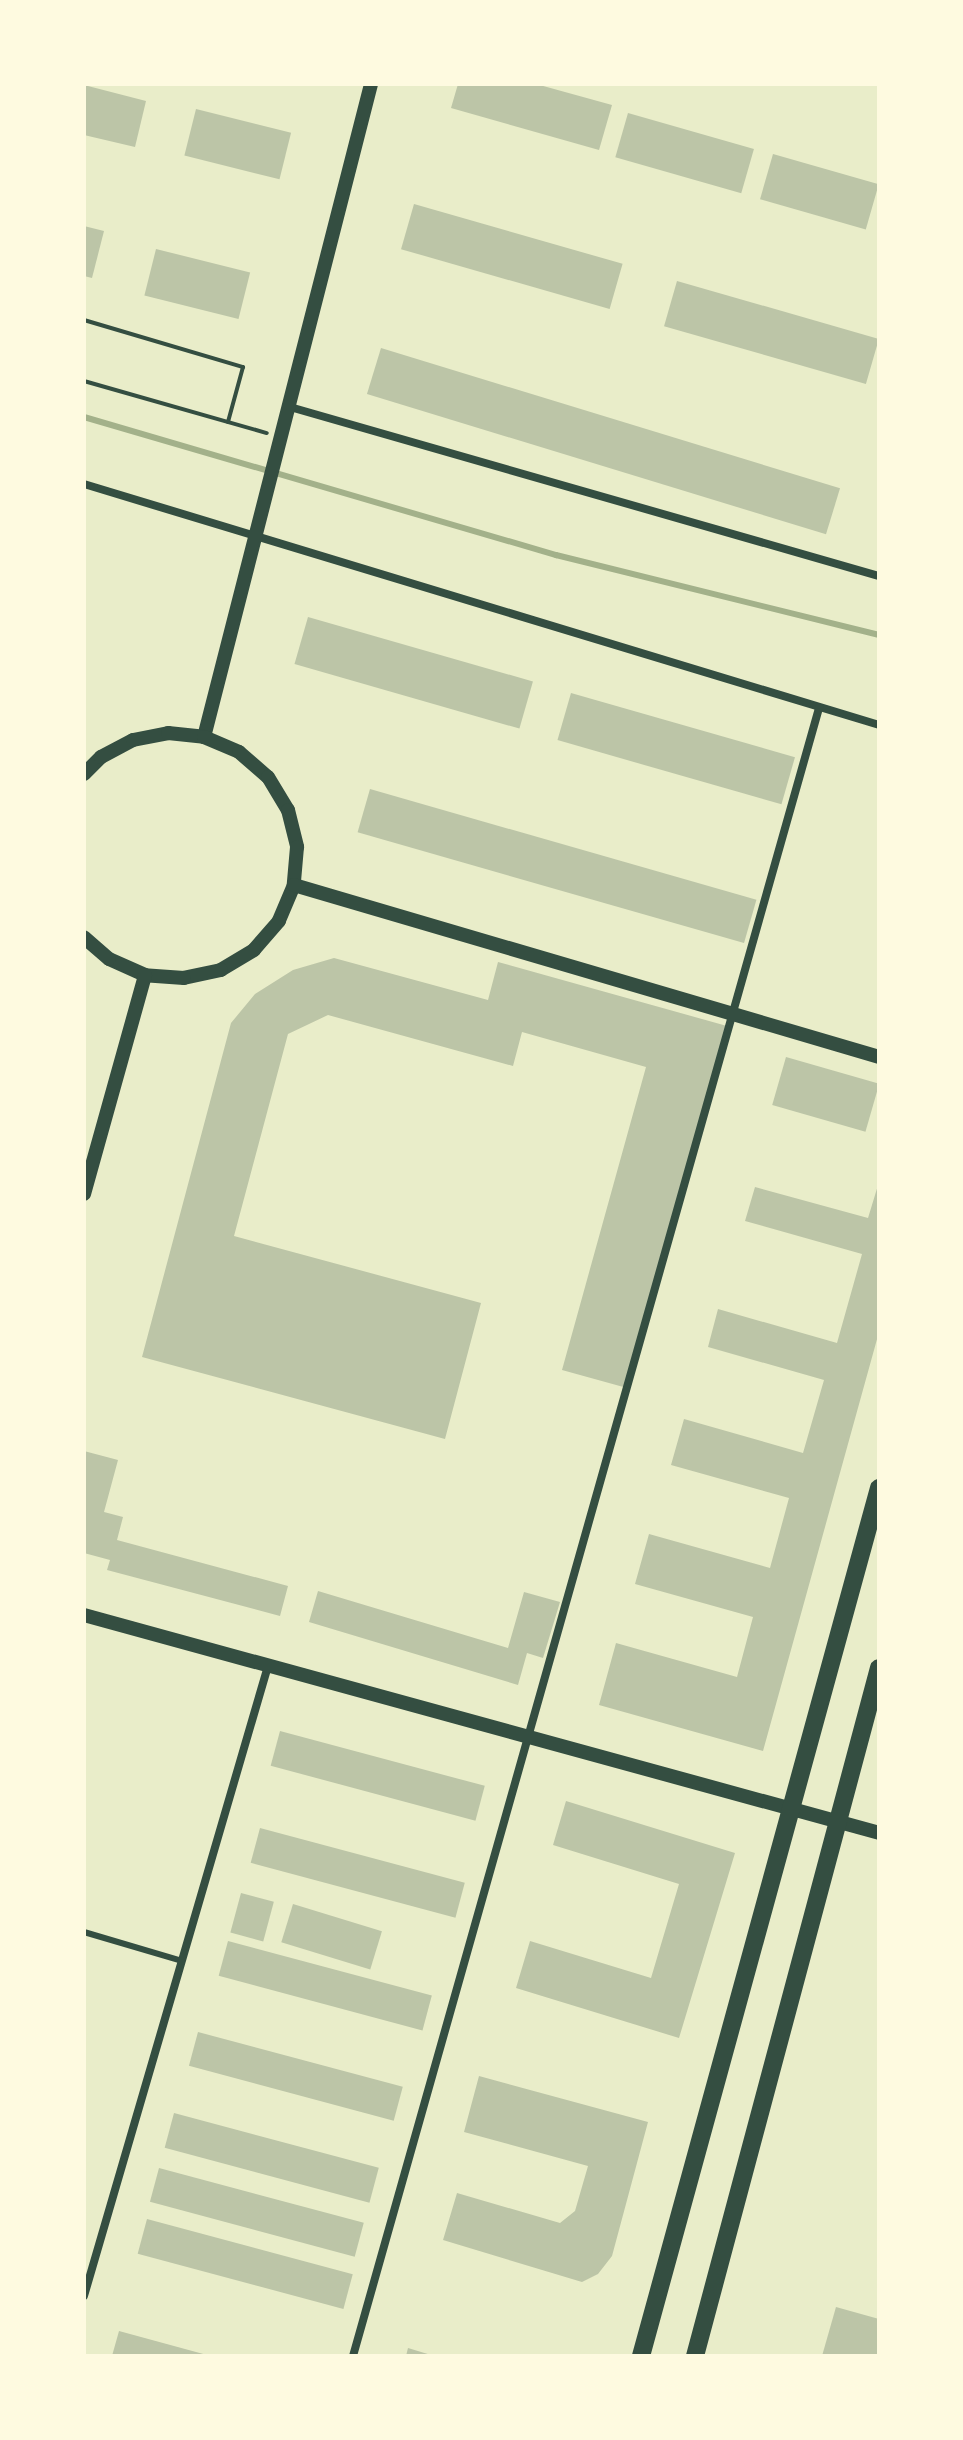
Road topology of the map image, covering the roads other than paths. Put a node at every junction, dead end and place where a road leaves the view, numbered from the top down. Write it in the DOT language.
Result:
graph roads {
  1 [pos="371,84"];
  2 [pos="290,407"];
  3 [pos="84,484"];
  4 [pos="255,538"];
  5 [pos="879,576"];
  6 [pos="819,708"];
  7 [pos="879,725"];
  8 [pos="204,737"];
  9 [pos="84,774"];
  10 [pos="294,885"];
  11 [pos="84,937"];
  12 [pos="145,975"];
  13 [pos="735,1014"];
  14 [pos="879,1057"];
  15 [pos="84,1194"];
  16 [pos="879,1488"];
  17 [pos="84,1615"];
  18 [pos="268,1666"];
  19 [pos="879,1668"];
  20 [pos="528,1736"];
  21 [pos="791,1808"];
  22 [pos="838,1821"];
  23 [pos="879,1833"];
  24 [pos="84,1932"];
  25 [pos="182,1961"];
  26 [pos="84,2296"];
  27 [pos="353,2356"];
  28 [pos="641,2356"];
  29 [pos="695,2356"];
  1 -- 2 [label="street"];
  2 -- 4 [label="street"];
  2 -- 5 [label="street"];
  3 -- 4 [label="street"];
  4 -- 6 [label="street"];
  4 -- 8 [label="street"];
  6 -- 7 [label="street"];
  6 -- 13 [label="street"];
  8 -- 9 [label="street"];
  8 -- 10 [label="street"];
  10 -- 12 [label="street"];
  10 -- 13 [label="street"];
  11 -- 12 [label="street"];
  12 -- 15 [label="street"];
  13 -- 14 [label="street"];
  13 -- 20 [label="street"];
  16 -- 21 [label="main road"];
  17 -- 18 [label="street"];
  18 -- 20 [label="street"];
  18 -- 25 [label="street"];
  19 -- 22 [label="main road"];
  20 -- 21 [label="street"];
  20 -- 27 [label="street"];
  21 -- 22 [label="street"];
  21 -- 28 [label="main road"];
  22 -- 23 [label="street"];
  22 -- 29 [label="main road"];
  24 -- 25 [label="lane"];
  25 -- 26 [label="street"];
}
